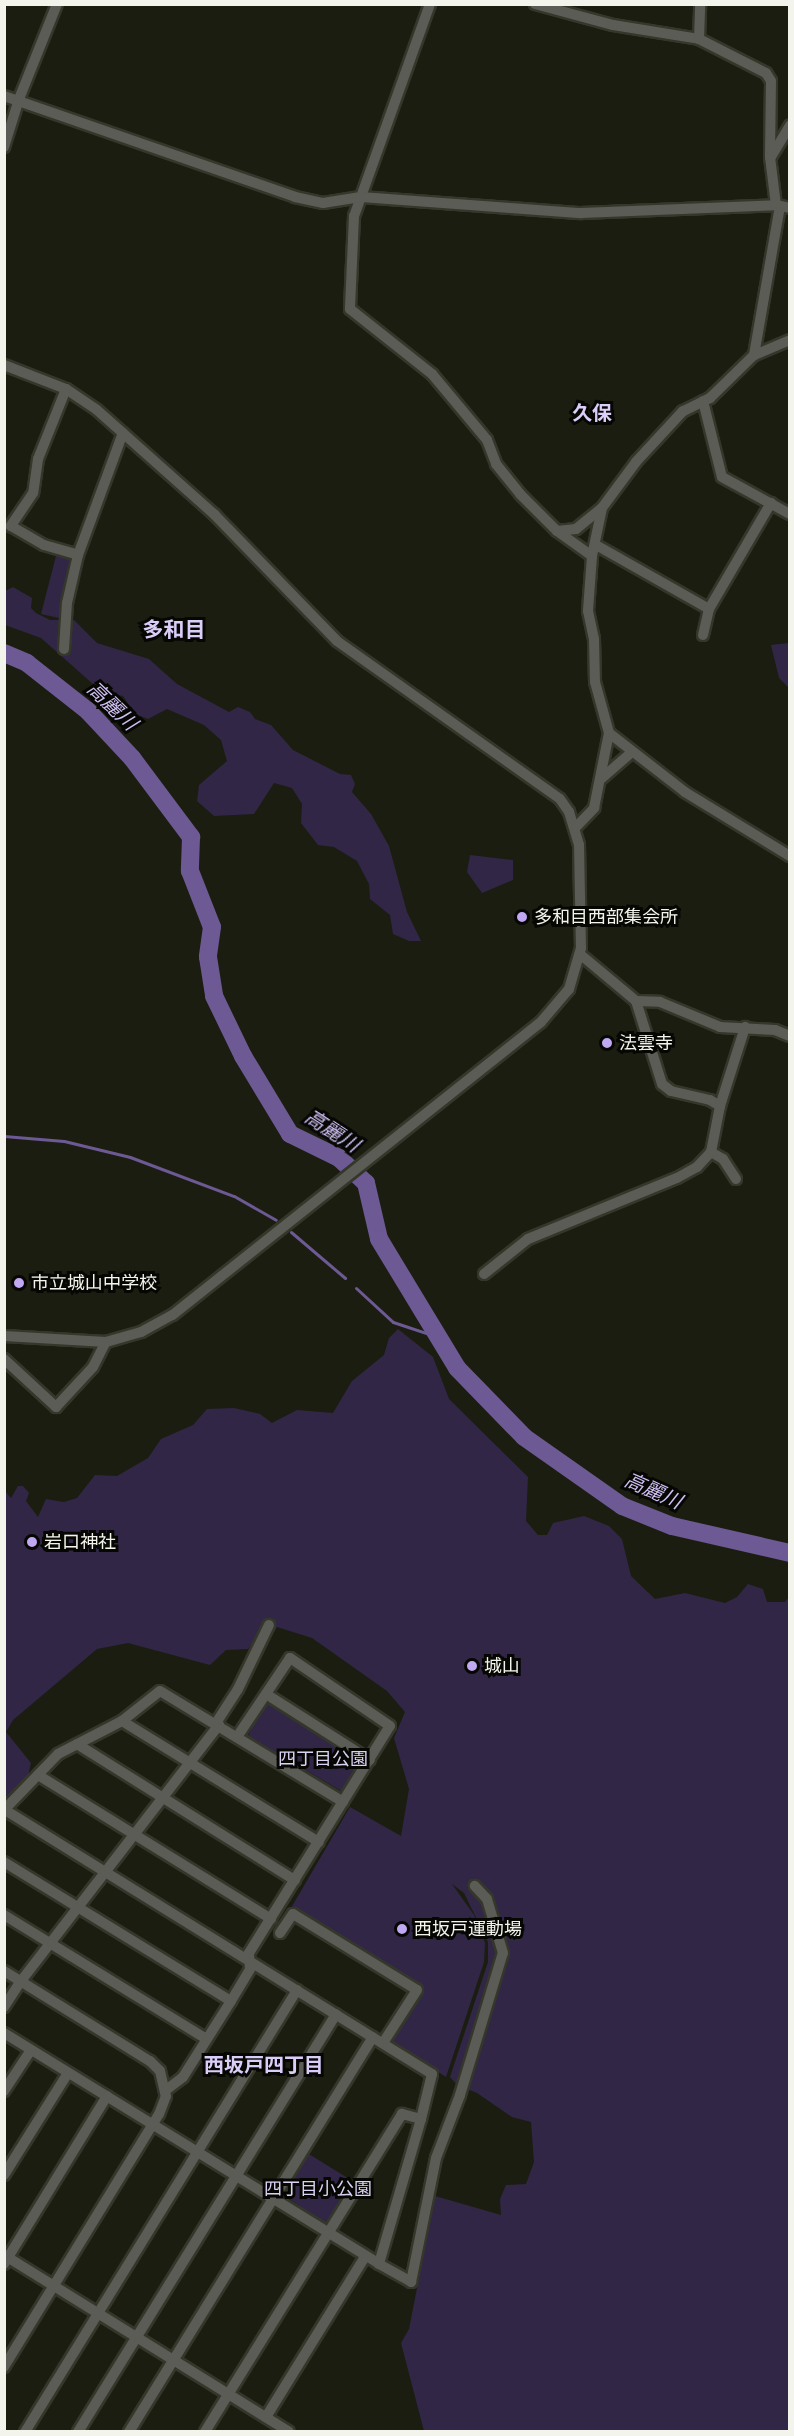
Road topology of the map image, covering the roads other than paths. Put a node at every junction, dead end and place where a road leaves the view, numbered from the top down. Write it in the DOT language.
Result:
graph roads {
  1 [pos="57,4"];
  2 [pos="430,4"];
  3 [pos="535,4"];
  4 [pos="700,4"];
  5 [pos="699,39"];
  6 [pos="4,96"];
  7 [pos="18,99"];
  8 [pos="789,125"];
  9 [pos="4,147"];
  10 [pos="771,157"];
  11 [pos="361,197"];
  12 [pos="782,206"];
  13 [pos="789,340"];
  14 [pos="754,355"];
  15 [pos="4,365"];
  16 [pos="66,389"];
  17 [pos="703,401"];
  18 [pos="123,433"];
  19 [pos="771,503"];
  20 [pos="602,508"];
  21 [pos="789,514"];
  22 [pos="558,531"];
  23 [pos="596,545"];
  24 [pos="78,555"];
  25 [pos="592,556"];
  26 [pos="709,609"];
  27 [pos="704,635"];
  28 [pos="64,649"];
  29 [pos="609,733"];
  30 [pos="632,752"];
  31 [pos="602,778"];
  32 [pos="575,828"];
  33 [pos="789,856"];
  34 [pos="580,955"];
  35 [pos="636,1001"];
  36 [pos="745,1027"];
  37 [pos="789,1036"];
  38 [pos="720,1106"];
  39 [pos="711,1152"];
  40 [pos="736,1179"];
  41 [pos="484,1274"];
  42 [pos="6,1339"];
  43 [pos="106,1342"];
  44 [pos="4,1359"];
  45 [pos="269,1625"];
  46 [pos="266,1694"];
  47 [pos="122,1721"];
  48 [pos="218,1724"];
  49 [pos="237,1737"];
  50 [pos="77,1744"];
  51 [pos="370,1760"];
  52 [pos="190,1762"];
  53 [pos="38,1775"];
  54 [pos="162,1798"];
  55 [pos="343,1802"];
  56 [pos="5,1810"];
  57 [pos="134,1835"];
  58 [pos="319,1842"];
  59 [pos="4,1862"];
  60 [pos="105,1873"];
  61 [pos="295,1880"];
  62 [pos="475,1886"];
  63 [pos="78,1907"];
  64 [pos="4,1915"];
  65 [pos="271,1919"];
  66 [pos="280,1933"];
  67 [pos="50,1943"];
  68 [pos="262,1953"];
  69 [pos="252,1963"];
  70 [pos="4,1971"];
  71 [pos="21,1981"];
  72 [pos="297,1990"];
  73 [pos="231,2001"];
  74 [pos="4,2007"];
  75 [pos="336,2014"];
  76 [pos="4,2033"];
  77 [pos="206,2039"];
  78 [pos="378,2040"];
  79 [pos="31,2050"];
  80 [pos="68,2073"];
  81 [pos="166,2090"];
  82 [pos="4,2091"];
  83 [pos="107,2096"];
  84 [pos="421,2119"];
  85 [pos="154,2124"];
  86 [pos="197,2152"];
  87 [pos="4,2175"];
  88 [pos="236,2176"];
  89 [pos="273,2199"];
  90 [pos="327,2232"];
  91 [pos="365,2257"];
  92 [pos="6,2259"];
  93 [pos="379,2264"];
  94 [pos="56,2287"];
  95 [pos="98,2312"];
  96 [pos="136,2336"];
  97 [pos="174,2360"];
  98 [pos="4,2367"];
  99 [pos="228,2394"];
  100 [pos="266,2417"];
  101 [pos="25,2432"];
  102 [pos="78,2432"];
  103 [pos="129,2432"];
  104 [pos="205,2432"];
  105 [pos="289,2432"];
  1 -- 7 [label="street"];
  2 -- 11 [label="street"];
  3 -- 5 [label="street"];
  4 -- 5 [label="street"];
  5 -- 10 [label="street"];
  6 -- 7 [label="street"];
  7 -- 9 [label="street"];
  7 -- 11 [label="street"];
  8 -- 10 [label="street"];
  10 -- 12 [label="street"];
  11 -- 12 [label="street"];
  11 -- 22 [label="street"];
  12 -- 14 [label="street"];
  13 -- 14 [label="street"];
  14 -- 17 [label="street"];
  15 -- 16 [label="street"];
  16 -- 18 [label="street"];
  16 -- 24 [label="street"];
  17 -- 19 [label="street"];
  17 -- 20 [label="street"];
  18 -- 24 [label="street"];
  18 -- 32 [label="street"];
  19 -- 21 [label="street"];
  19 -- 26 [label="street"];
  20 -- 22 [label="street"];
  20 -- 23 [label="street"];
  22 -- 25 [label="street"];
  23 -- 25 [label="street"];
  23 -- 26 [label="street"];
  24 -- 28 [label="street"];
  25 -- 29 [label="street"];
  26 -- 27 [label="street"];
  29 -- 30 [label="street"];
  29 -- 31 [label="street"];
  30 -- 31 [label="street"];
  30 -- 33 [label="street"];
  31 -- 32 [label="street"];
  32 -- 34 [label="street"];
  34 -- 35 [label="street"];
  34 -- 43 [label="street"];
  35 -- 36 [label="street"];
  35 -- 38 [label="street"];
  36 -- 37 [label="street"];
  36 -- 38 [label="street"];
  38 -- 39 [label="street"];
  39 -- 40 [label="street"];
  39 -- 41 [label="street"];
  42 -- 43 [label="street"];
  43 -- 44 [label="street"];
  45 -- 48 [label="street"];
  46 -- 49 [label="street"];
  46 -- 51 [label="street"];
  46 -- 51 [label="street"];
  47 -- 48 [label="street"];
  47 -- 50 [label="street"];
  47 -- 52 [label="street"];
  48 -- 49 [label="street"];
  48 -- 52 [label="street"];
  49 -- 55 [label="street"];
  50 -- 53 [label="street"];
  50 -- 54 [label="street"];
  51 -- 55 [label="street"];
  52 -- 54 [label="street"];
  52 -- 58 [label="street"];
  53 -- 56 [label="street"];
  53 -- 57 [label="street"];
  54 -- 57 [label="street"];
  54 -- 61 [label="street"];
  55 -- 58 [label="street"];
  56 -- 60 [label="street"];
  57 -- 60 [label="street"];
  57 -- 65 [label="street"];
  58 -- 61 [label="street"];
  59 -- 63 [label="street"];
  60 -- 63 [label="street"];
  60 -- 69 [label="street"];
  61 -- 65 [label="street"];
  62 -- 93 [label="street"];
  63 -- 67 [label="street"];
  63 -- 73 [label="street"];
  64 -- 67 [label="street"];
  65 -- 69 [label="street"];
  66 -- 78 [label="street"];
  67 -- 71 [label="street"];
  67 -- 77 [label="street"];
  68 -- 69 [label="street"];
  69 -- 72 [label="street"];
  69 -- 73 [label="street"];
  70 -- 71 [label="street"];
  71 -- 74 [label="street"];
  71 -- 81 [label="street"];
  72 -- 75 [label="street"];
  72 -- 86 [label="street"];
  73 -- 77 [label="street"];
  75 -- 78 [label="street"];
  75 -- 88 [label="street"];
  76 -- 79 [label="street"];
  77 -- 81 [label="street"];
  78 -- 84 [label="street"];
  78 -- 89 [label="street"];
  79 -- 80 [label="street"];
  79 -- 82 [label="street"];
  80 -- 83 [label="street"];
  80 -- 87 [label="street"];
  81 -- 85 [label="street"];
  83 -- 85 [label="street"];
  83 -- 92 [label="street"];
  84 -- 90 [label="street"];
  84 -- 93 [label="street"];
  85 -- 86 [label="street"];
  85 -- 94 [label="street"];
  86 -- 88 [label="street"];
  86 -- 95 [label="street"];
  88 -- 89 [label="street"];
  88 -- 96 [label="street"];
  89 -- 90 [label="street"];
  89 -- 97 [label="street"];
  90 -- 91 [label="street"];
  90 -- 99 [label="street"];
  91 -- 93 [label="street"];
  91 -- 100 [label="street"];
  92 -- 94 [label="street"];
  94 -- 95 [label="street"];
  94 -- 98 [label="street"];
  95 -- 96 [label="street"];
  95 -- 101 [label="street"];
  96 -- 97 [label="street"];
  96 -- 102 [label="street"];
  97 -- 99 [label="street"];
  97 -- 103 [label="street"];
  99 -- 100 [label="street"];
  99 -- 104 [label="street"];
  100 -- 105 [label="street"];
}
